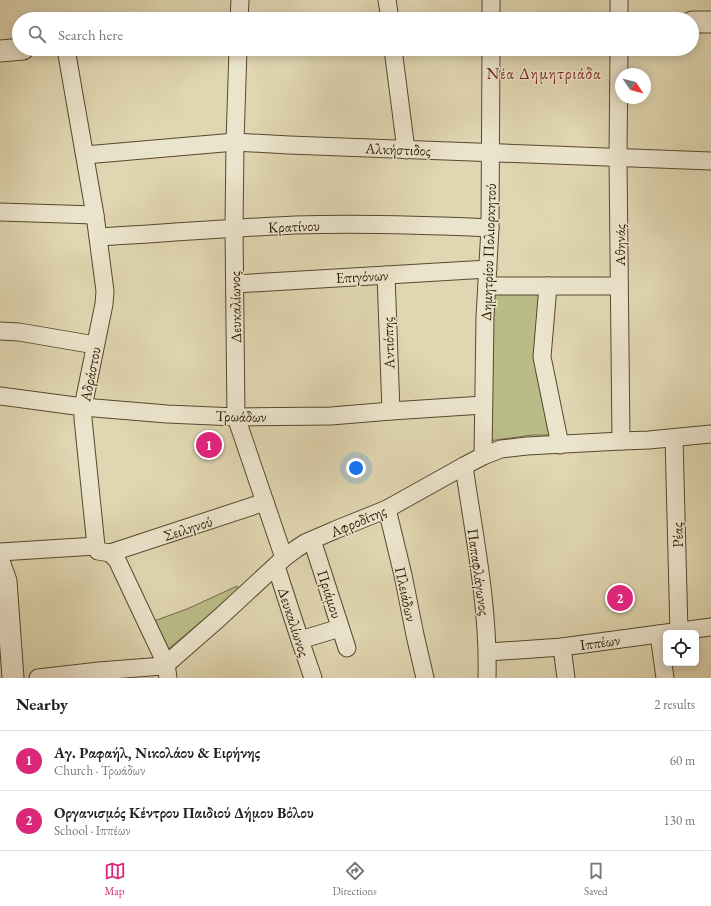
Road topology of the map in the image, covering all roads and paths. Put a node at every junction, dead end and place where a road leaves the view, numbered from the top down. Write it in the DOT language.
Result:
graph roads {
  1 [pos="240,0"];
  2 [pos="388,0"];
  3 [pos="491,0"];
  4 [pos="619,0"];
  5 [pos="239,12"];
  6 [pos="389,12"];
  7 [pos="491,12"];
  8 [pos="619,12"];
  9 [pos="699,22"];
  10 [pos="711,22"];
  11 [pos="12,50"];
  12 [pos="0,51"];
  13 [pos="67,56"];
  14 [pos="238,56"];
  15 [pos="394,56"];
  16 [pos="491,56"];
  17 [pos="619,56"];
  18 [pos="235,142"];
  19 [pos="406,150"];
  20 [pos="491,153"];
  21 [pos="85,155"];
  22 [pos="618,158"];
  23 [pos="711,161"];
  24 [pos="0,212"];
  25 [pos="95,216"];
  26 [pos="490,228"];
  27 [pos="234,229"];
  28 [pos="98,237"];
  29 [pos="488,269"];
  30 [pos="386,275"];
  31 [pos="235,284"];
  32 [pos="487,286"];
  33 [pos="548,286"];
  34 [pos="620,286"];
  35 [pos="0,331"];
  36 [pos="95,345"];
  37 [pos="0,396"];
  38 [pos="483,405"];
  39 [pos="83,407"];
  40 [pos="391,411"];
  41 [pos="236,417"];
  42 [pos="711,434"];
  43 [pos="674,438"];
  44 [pos="621,441"];
  45 [pos="560,445"];
  46 [pos="483,456"];
  47 [pos="464,466"];
  48 [pos="266,502"];
  49 [pos="387,509"];
  50 [pos="312,540"];
  51 [pos="103,550"];
  52 [pos="0,552"];
  53 [pos="280,562"];
  54 [pos="1,572"];
  55 [pos="711,627"];
  56 [pos="340,628"];
  57 [pos="679,630"];
  58 [pos="692,630"];
  59 [pos="659,634"];
  60 [pos="663,634"];
  61 [pos="300,640"];
  62 [pos="562,647"];
  63 [pos="347,648"];
  64 [pos="488,652"];
  65 [pos="167,671"];
  66 [pos="99,674"];
  67 [pos="13,678"];
  68 [pos="38,678"];
  69 [pos="313,678"];
  70 [pos="425,678"];
  71 [pos="488,678"];
  72 [pos="566,678"];
  73 [pos="665,678"];
  1 -- 5 [label="street"];
  2 -- 6 [label="street"];
  3 -- 7 [label="street"];
  4 -- 8 [label="street"];
  9 -- 10 [label="street"];
  11 -- 12 [label="street"];
  13 -- 21 [label="street, Αδράστου"];
  14 -- 18 [label="street, Δευκαλίωνος"];
  15 -- 19 [label="street"];
  16 -- 20 [label="street, Δημητρίου Πολιορκητού"];
  17 -- 22 [label="street, Αθηνάς"];
  18 -- 19 [label="street, Αλκήστιδος"];
  18 -- 21 [label="street, Αλκήστιδος"];
  18 -- 27 [label="street, Δευκαλίωνος"];
  19 -- 20 [label="street, Αλκήστιδος"];
  20 -- 22 [label="street, Αλκήστιδος"];
  20 -- 26 [label="street, Δημητρίου Πολιορκητού"];
  21 -- 25 [label="street, Αδράστου"];
  22 -- 23 [label="street, Αλκήστιδος"];
  22 -- 34 [label="street, Αθηνάς"];
  24 -- 25 [label="street"];
  25 -- 28 [label="street, Αδράστου"];
  26 -- 27 [label="street, Κρατίνου"];
  26 -- 29 [label="street, Δημητρίου Πολιορκητού"];
  27 -- 28 [label="street, Κρατίνου"];
  27 -- 31 [label="street, Δευκαλίωνος"];
  28 -- 36 [label="street, Αδράστου"];
  29 -- 30 [label="street, Επιγόνων"];
  29 -- 32 [label="street, Δημητρίου Πολιορκητού"];
  30 -- 31 [label="street, Επιγόνων"];
  30 -- 40 [label="street, Αντιόπης"];
  31 -- 41 [label="street, Δευκαλίωνος"];
  32 -- 33 [label="street"];
  32 -- 38 [label="street, Δημητρίου Πολιορκητού"];
  33 -- 34 [label="street"];
  33 -- 45 [label="street"];
  34 -- 44 [label="street, Αθηνάς"];
  35 -- 36 [label="street"];
  36 -- 39 [label="street, Αδράστου"];
  37 -- 39 [label="street, Τρωάδων"];
  38 -- 40 [label="street, Τρωάδων"];
  38 -- 46 [label="street, Δημητρίου Πολιορκητού"];
  39 -- 41 [label="street, Τρωάδων"];
  39 -- 51 [label="street, Αδράστου"];
  40 -- 41 [label="street, Τρωάδων"];
  41 -- 48 [label="street, Δευκαλίωνος"];
  42 -- 43 [label="street, Αφροδίτης"];
  43 -- 44 [label="street, Αφροδίτης"];
  43 -- 57 [label="street, Ρέας"];
  44 -- 45 [label="street, Αφροδίτης"];
  45 -- 46 [label="street, Αφροδίτης"];
  46 -- 47 [label="street, Αφροδίτης"];
  47 -- 49 [label="street, Αφροδίτης"];
  47 -- 64 [label="street, Παπαφλάγωνος"];
  48 -- 51 [label="street, Σειληνού"];
  48 -- 53 [label="street, Δευκαλίωνος"];
  49 -- 50 [label="street, Αφροδίτης"];
  49 -- 70 [label="street, Πλειάδων"];
  50 -- 53 [label="street, Αφροδίτης"];
  50 -- 56 [label="street, Πριάμου"];
  51 -- 52 [label="street, Σειληνού"];
  51 -- 65 [label="street, Αδράστου"];
  53 -- 61 [label="street, Δευκαλίωνος"];
  53 -- 65 [label="street, Αφροδίτης"];
  54 -- 67 [label="street"];
  55 -- 58 [label="street, Ιππέων"];
  56 -- 61 [label="street"];
  56 -- 63 [label="street, Πριάμου"];
  59 -- 60 [label="street, Ιππέων"];
  59 -- 62 [label="street, Ιππέων"];
  59 -- 73 [label="street"];
  61 -- 69 [label="street, Δευκαλίωνος"];
  62 -- 64 [label="street, Ιππέων"];
  62 -- 72 [label="street"];
  64 -- 71 [label="street, Παπαφλάγωνος"];
  65 -- 66 [label="street"];
  66 -- 68 [label="street"];
}
